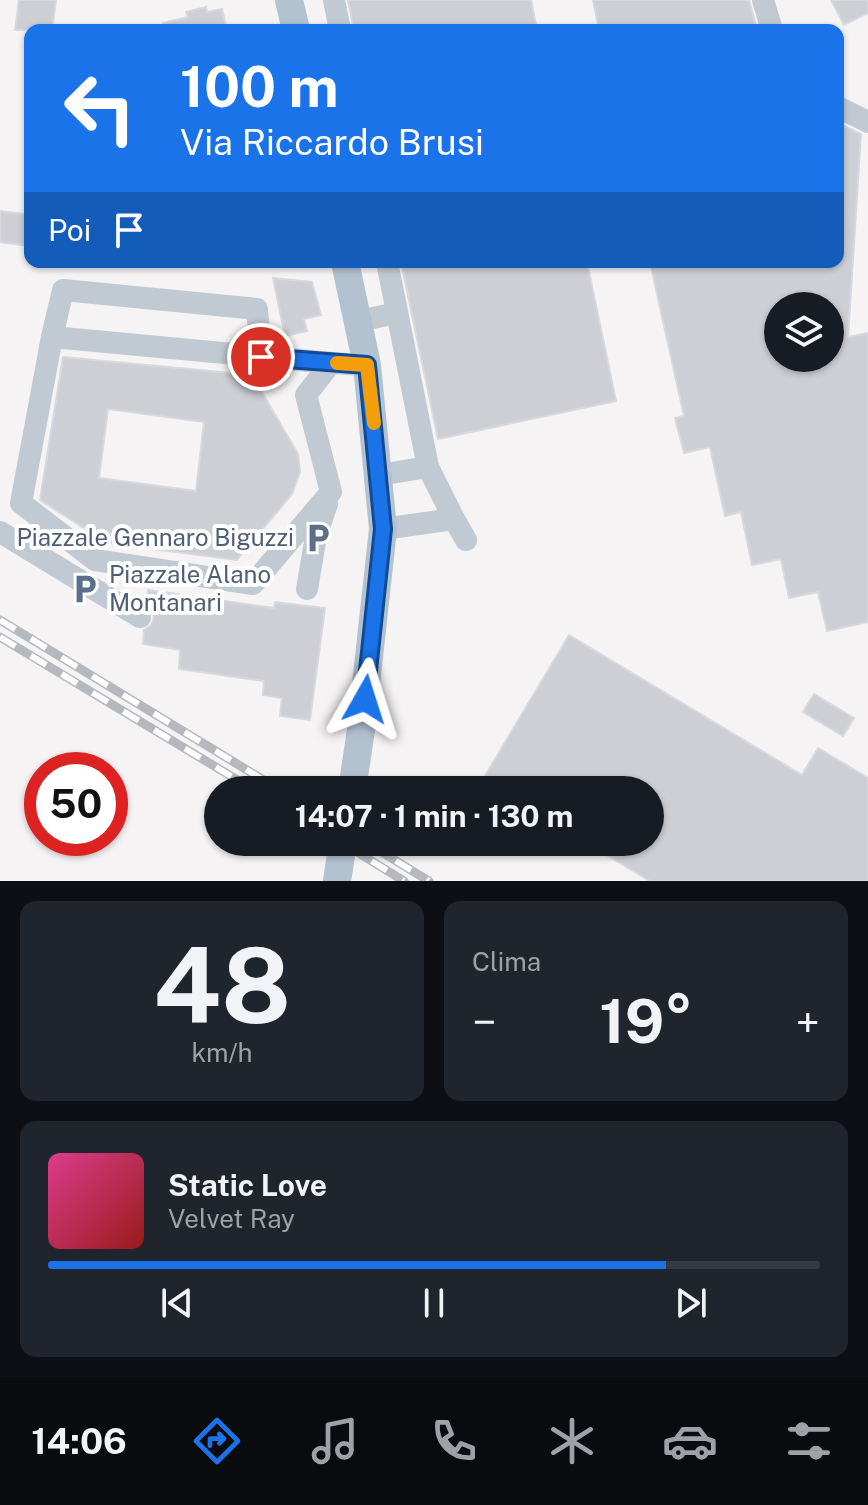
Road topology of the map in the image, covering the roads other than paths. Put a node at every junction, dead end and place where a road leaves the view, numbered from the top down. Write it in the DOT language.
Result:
graph roads {
  1 [pos="289,0"];
  2 [pos="334,0"];
  3 [pos="763,0"];
  4 [pos="295,24"];
  5 [pos="339,24"];
  6 [pos="770,24"];
  7 [pos="844,110"];
  8 [pos="868,122"];
  9 [pos="346,268"];
  10 [pos="388,268"];
  11 [pos="397,313"];
  12 [pos="358,321"];
  13 [pos="52,337"];
  14 [pos="261,357"];
  15 [pos="287,359"];
  16 [pos="331,363"];
  17 [pos="367,365"];
  18 [pos="306,395"];
  19 [pos="428,467"];
  20 [pos="379,475"];
  21 [pos="331,492"];
  22 [pos="454,519"];
  23 [pos="383,529"];
  24 [pos="0,532"];
  25 [pos="466,540"];
  26 [pos="95,560"];
  27 [pos="85,584"];
  28 [pos="307,589"];
  29 [pos="140,617"];
  30 [pos="354,776"];
  31 [pos="341,856"];
  32 [pos="337,881"];
  1 -- 4 [label="main road"];
  2 -- 5 [label="street"];
  3 -- 6 [label="street"];
  7 -- 8 [label="street"];
  9 -- 12 [label="main road"];
  10 -- 11 [label="street"];
  11 -- 12 [label="street"];
  11 -- 19 [label="street"];
  12 -- 17 [label="main road"];
  13 -- 14 [label="street"];
  13 -- 14 [label="street"];
  13 -- 26 [label="street"];
  14 -- 15 [label="street"];
  15 -- 16 [label="street"];
  15 -- 18 [label="street"];
  16 -- 17 [label="street"];
  16 -- 18 [label="street"];
  17 -- 20 [label="main road"];
  18 -- 21 [label="street"];
  19 -- 20 [label="street"];
  19 -- 22 [label="street"];
  20 -- 23 [label="main road"];
  21 -- 26 [label="street"];
  21 -- 28 [label="street"];
  22 -- 23 [label="street"];
  22 -- 25 [label="street"];
  23 -- 30 [label="main road"];
  24 -- 27 [label="street"];
  26 -- 27 [label="street"];
  27 -- 29 [label="street"];
  31 -- 32 [label="main road, bridge"];
}
